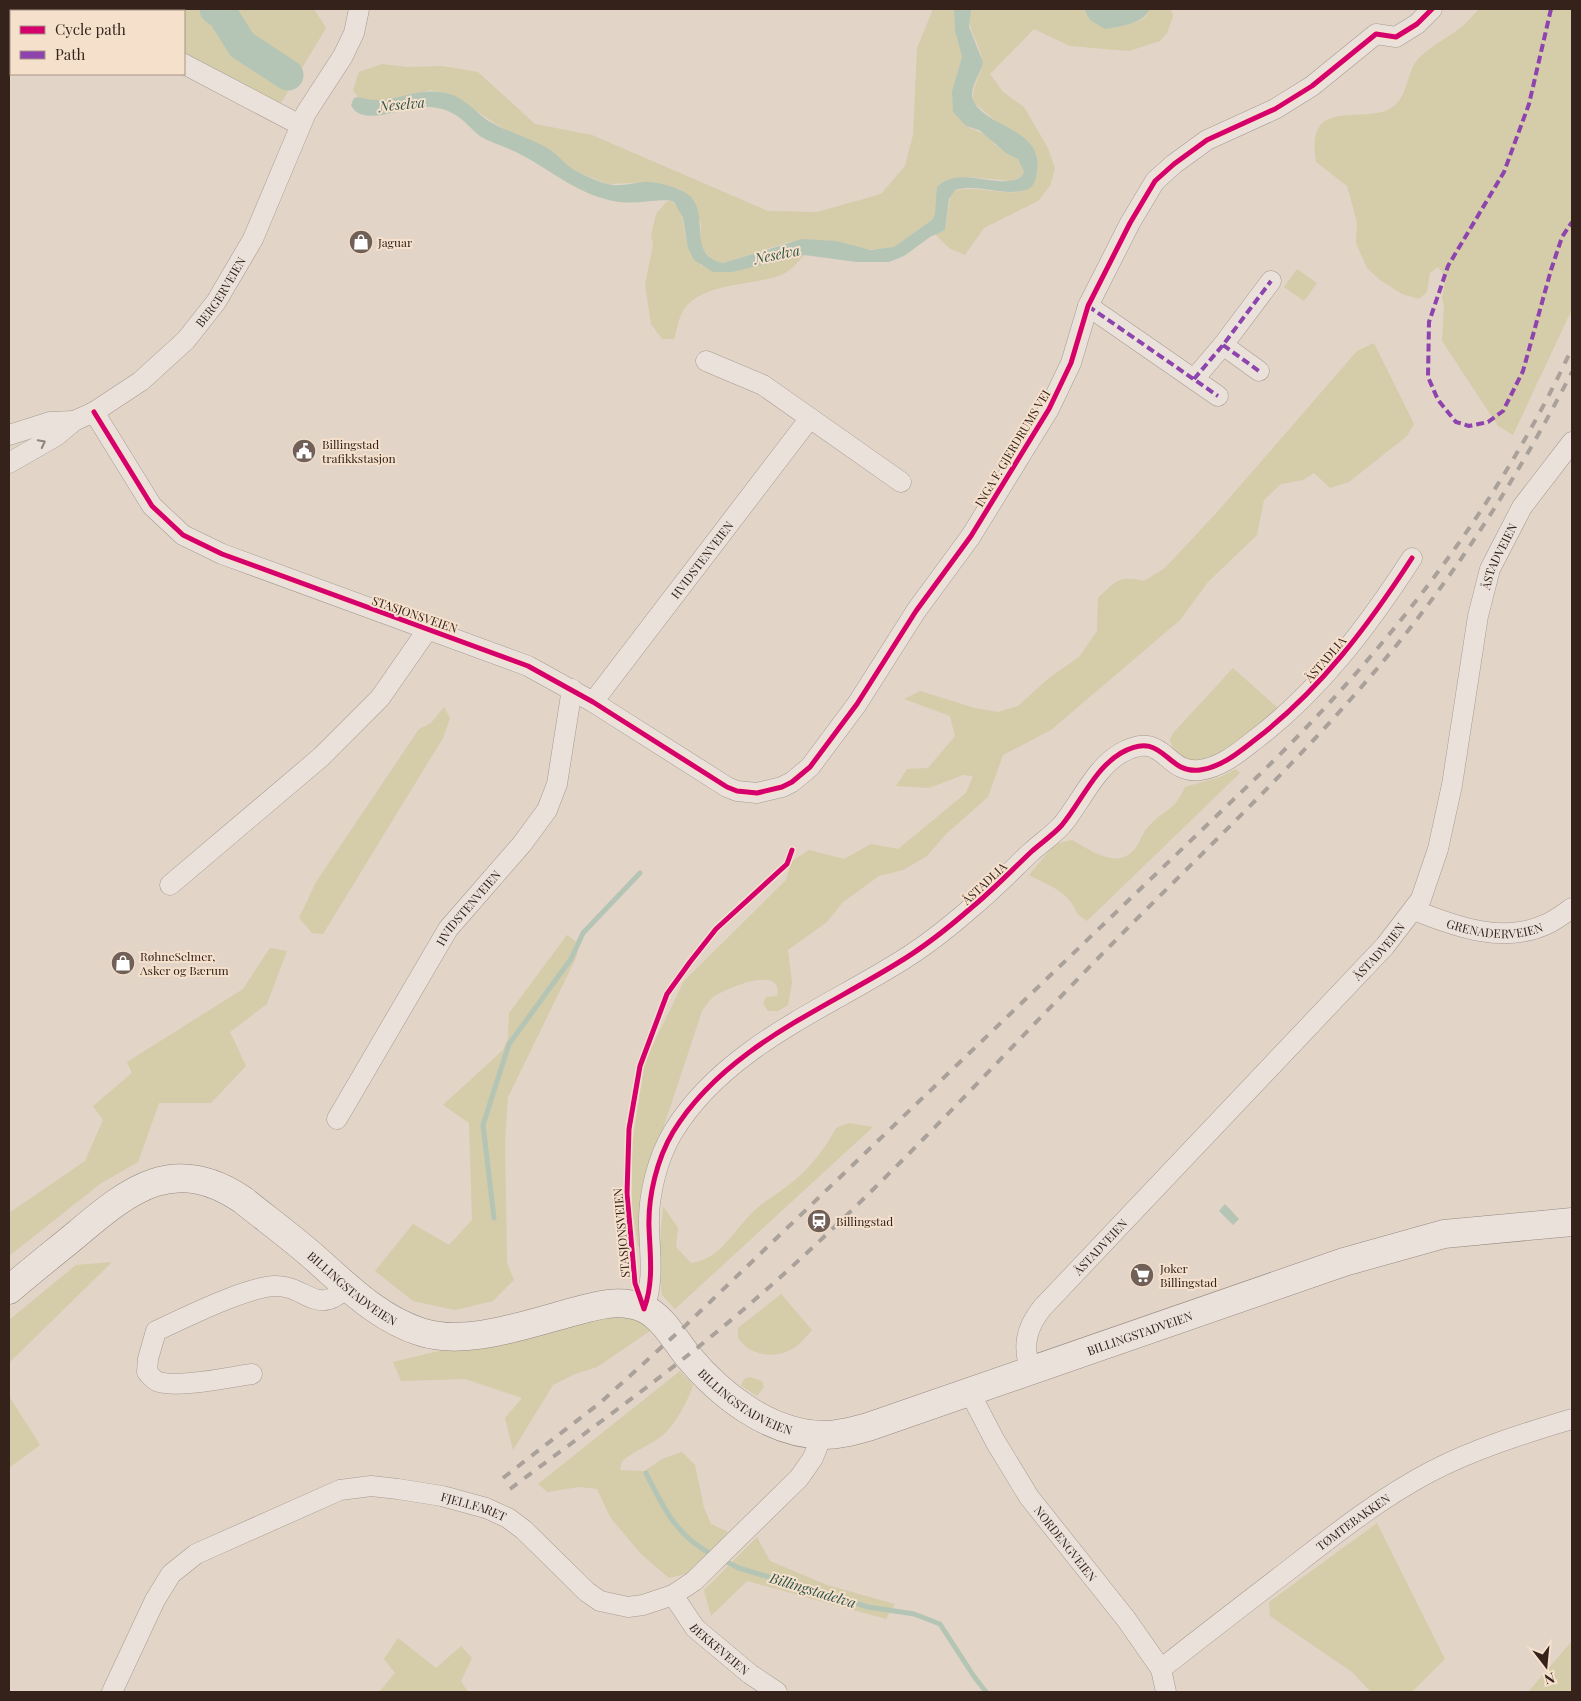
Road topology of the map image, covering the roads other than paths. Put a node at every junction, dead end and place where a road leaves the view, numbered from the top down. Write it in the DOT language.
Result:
graph roads {
  1 [pos="359,9"];
  2 [pos="1432,9"];
  3 [pos="185,64"];
  4 [pos="303,119"];
  5 [pos="1270,281"];
  6 [pos="1088,306"];
  7 [pos="1223,345"];
  8 [pos="706,361"];
  9 [pos="1259,371"];
  10 [pos="1194,379"];
  11 [pos="1218,396"];
  12 [pos="94,412"];
  13 [pos="810,418"];
  14 [pos="74,421"];
  15 [pos="9,435"];
  16 [pos="1572,442"];
  17 [pos="9,463"];
  18 [pos="902,482"];
  19 [pos="1412,558"];
  20 [pos="428,629"];
  21 [pos="572,689"];
  22 [pos="593,702"];
  23 [pos="767,791"];
  24 [pos="170,885"];
  25 [pos="1572,908"];
  26 [pos="1414,910"];
  27 [pos="337,1119"];
  28 [pos="1572,1222"];
  29 [pos="348,1287"];
  30 [pos="9,1290"];
  31 [pos="644,1309"];
  32 [pos="1031,1371"];
  33 [pos="252,1374"];
  34 [pos="969,1391"];
  35 [pos="1572,1419"];
  36 [pos="822,1435"];
  37 [pos="673,1595"];
  38 [pos="1161,1669"];
  39 [pos="112,1692"];
  40 [pos="777,1692"];
  41 [pos="1166,1692"];
  1 -- 4 [label="street, BERGERVEIEN"];
  2 -- 6 [label="street, INGA F. GJERDRUMS VEI"];
  3 -- 4 [label="street"];
  4 -- 12 [label="street, BERGERVEIEN"];
  5 -- 7 [label="street"];
  6 -- 10 [label="street"];
  6 -- 23 [label="street, INGA F. GJERDRUMS VEI"];
  7 -- 9 [label="street"];
  7 -- 10 [label="street"];
  8 -- 13 [label="street"];
  10 -- 11 [label="street"];
  12 -- 14 [label="street, BERGERVEIEN"];
  12 -- 20 [label="street, STASJONSVEIEN"];
  13 -- 18 [label="street"];
  13 -- 22 [label="street, HVIDSTENVEIEN"];
  14 -- 15 [label="street, BERGERVEIEN"];
  17 -- 14 [label="street, BERGERVEIEN, one-way"];
  16 -- 26 [label="street, ÅSTADVEIEN"];
  19 -- 31 [label="street, ÅSTADLIA"];
  20 -- 21 [label="street, STASJONSVEIEN"];
  20 -- 24 [label="street"];
  21 -- 22 [label="street, STASJONSVEIEN"];
  21 -- 27 [label="street, HVIDSTENVEIEN"];
  22 -- 23 [label="street, STASJONSVEIEN"];
  25 -- 26 [label="street, GRENADERVEIEN"];
  26 -- 32 [label="street, ÅSTADVEIEN"];
  28 -- 32 [label="main road, BILLINGSTADVEIEN"];
  29 -- 30 [label="main road, BILLINGSTADVEIEN"];
  29 -- 31 [label="main road, BILLINGSTADVEIEN"];
  29 -- 33 [label="street"];
  31 -- 36 [label="main road, BILLINGSTADVEIEN"];
  32 -- 34 [label="main road, BILLINGSTADVEIEN"];
  34 -- 36 [label="main road, BILLINGSTADVEIEN"];
  34 -- 38 [label="street, NORDENGVEIEN"];
  35 -- 38 [label="street, TØMTEBAKKEN"];
  36 -- 37 [label="street, FJELLFARET"];
  37 -- 39 [label="street, FJELLFARET"];
  37 -- 40 [label="street, BEKKEVEIEN"];
  38 -- 41 [label="street, NORDENGVEIEN"];
}
